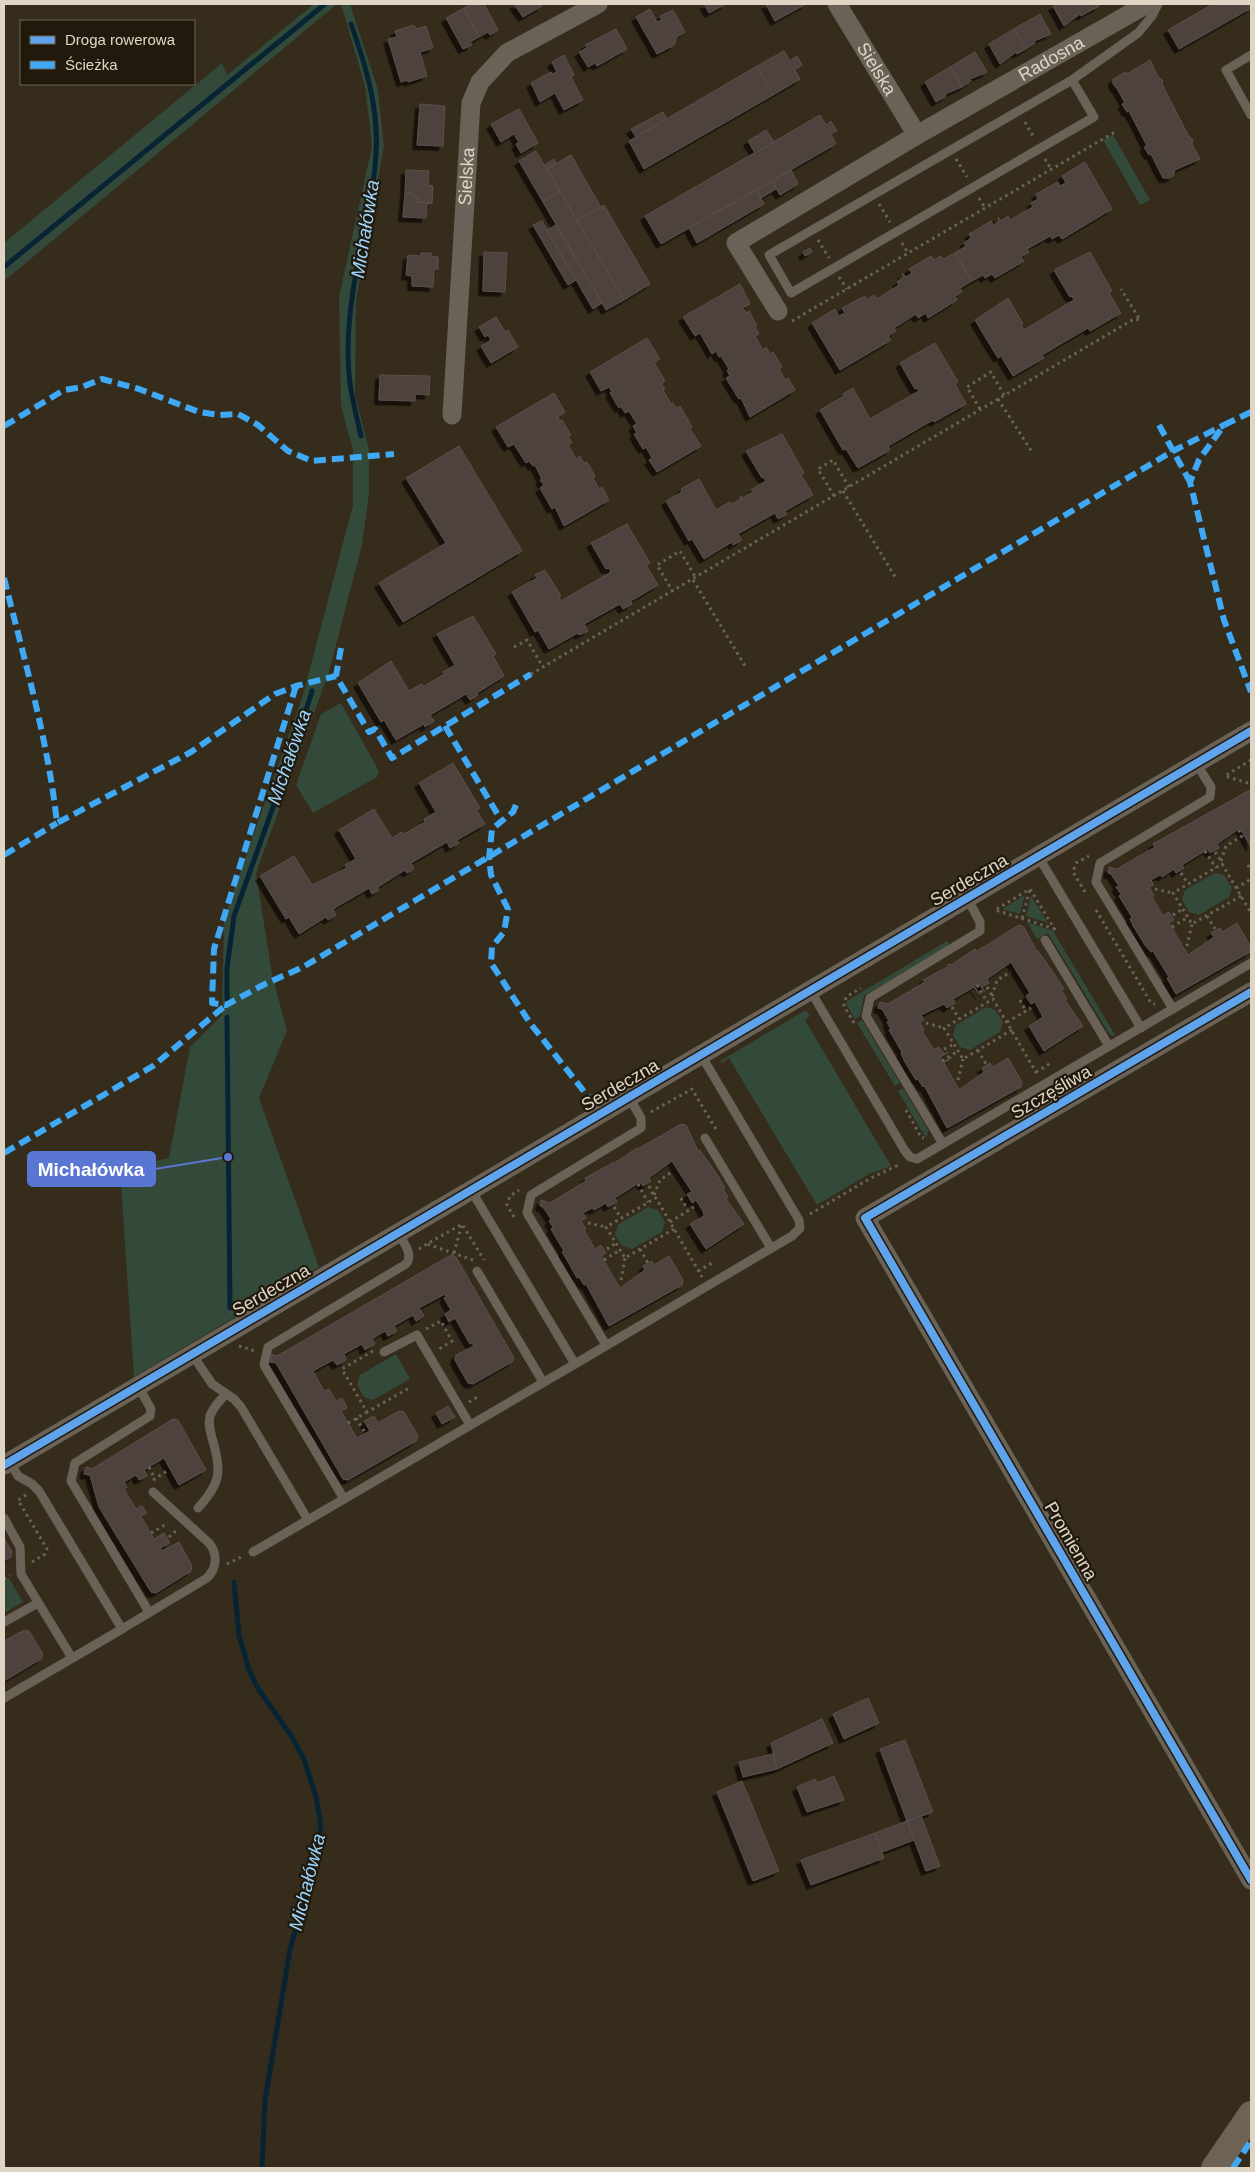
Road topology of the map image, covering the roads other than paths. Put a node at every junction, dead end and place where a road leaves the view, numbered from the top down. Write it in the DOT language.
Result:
graph roads {
  1 [pos="598,4"];
  2 [pos="837,4"];
  3 [pos="1147,4"];
  4 [pos="1158,4"];
  5 [pos="1251,55"];
  6 [pos="1072,80"];
  7 [pos="1251,115"];
  8 [pos="917,135"];
  9 [pos="785,317"];
  10 [pos="452,415"];
  11 [pos="1251,731"];
  12 [pos="1196,764"];
  13 [pos="1038,856"];
  14 [pos="967,898"];
  15 [pos="1045,940"];
  16 [pos="1251,963"];
  17 [pos="810,990"];
  18 [pos="1251,992"];
  19 [pos="1172,1009"];
  20 [pos="1141,1028"];
  21 [pos="1109,1046"];
  22 [pos="701,1055"];
  23 [pos="629,1097"];
  24 [pos="706,1138"];
  25 [pos="943,1144"];
  26 [pos="471,1190"];
  27 [pos="865,1218"];
  28 [pos="398,1233"];
  29 [pos="771,1248"];
  30 [pos="477,1271"];
  31 [pos="606,1345"];
  32 [pos="384,1352"];
  33 [pos="192,1354"];
  34 [pos="575,1364"];
  35 [pos="544,1382"];
  36 [pos="138,1386"];
  37 [pos="226,1394"];
  38 [pos="470,1425"];
  39 [pos="7,1463"];
  40 [pos="153,1492"];
  41 [pos="344,1499"];
  42 [pos="198,1508"];
  43 [pos="4,1518"];
  44 [pos="308,1520"];
  45 [pos="253,1552"];
  46 [pos="38,1603"];
  47 [pos="149,1612"];
  48 [pos="4,1622"];
  49 [pos="122,1628"];
  50 [pos="72,1658"];
  51 [pos="4,1698"];
  52 [pos="1251,1880"];
  53 [pos="1251,2114"];
  54 [pos="1214,2168"];
  1 -- 10 [label="street, Sielska"];
  2 -- 8 [label="street, Sielska"];
  3 -- 8 [label="street, Radosna"];
  4 -- 6 [label="lane"];
  5 -- 7 [label="lane"];
  6 -- 6 [label="lane"];
  8 -- 9 [label="street, Radosna"];
  11 -- 12 [label="street, Serdeczna"];
  12 -- 13 [label="street, Serdeczna"];
  12 -- 19 [label="lane"];
  13 -- 14 [label="street, Serdeczna"];
  13 -- 20 [label="lane"];
  14 -- 17 [label="street, Serdeczna"];
  14 -- 25 [label="lane"];
  15 -- 21 [label="lane"];
  16 -- 19 [label="lane"];
  17 -- 22 [label="street, Serdeczna"];
  17 -- 25 [label="lane"];
  18 -- 27 [label="street, Szczęśliwa"];
  19 -- 20 [label="lane"];
  20 -- 21 [label="lane"];
  21 -- 25 [label="lane"];
  22 -- 23 [label="street, Serdeczna"];
  22 -- 29 [label="lane"];
  23 -- 26 [label="street, Serdeczna"];
  23 -- 31 [label="lane"];
  24 -- 29 [label="lane"];
  26 -- 28 [label="street, Serdeczna"];
  26 -- 34 [label="lane"];
  27 -- 52 [label="street, Promienna"];
  28 -- 33 [label="street, Serdeczna"];
  28 -- 41 [label="lane"];
  29 -- 31 [label="lane"];
  30 -- 35 [label="lane"];
  31 -- 34 [label="lane"];
  32 -- 38 [label="lane"];
  33 -- 36 [label="street, Serdeczna"];
  33 -- 37 [label="lane"];
  34 -- 35 [label="lane"];
  35 -- 38 [label="lane"];
  36 -- 39 [label="street, Serdeczna"];
  36 -- 47 [label="lane"];
  37 -- 42 [label="lane"];
  37 -- 44 [label="lane"];
  38 -- 41 [label="lane"];
  39 -- 49 [label="lane"];
  40 -- 47 [label="lane"];
  41 -- 44 [label="lane"];
  43 -- 46 [label="lane"];
  44 -- 45 [label="lane"];
  46 -- 48 [label="lane"];
  46 -- 50 [label="lane"];
  47 -- 49 [label="lane"];
  49 -- 50 [label="lane"];
  50 -- 51 [label="lane"];
  53 -- 54 [label="street"];
}
